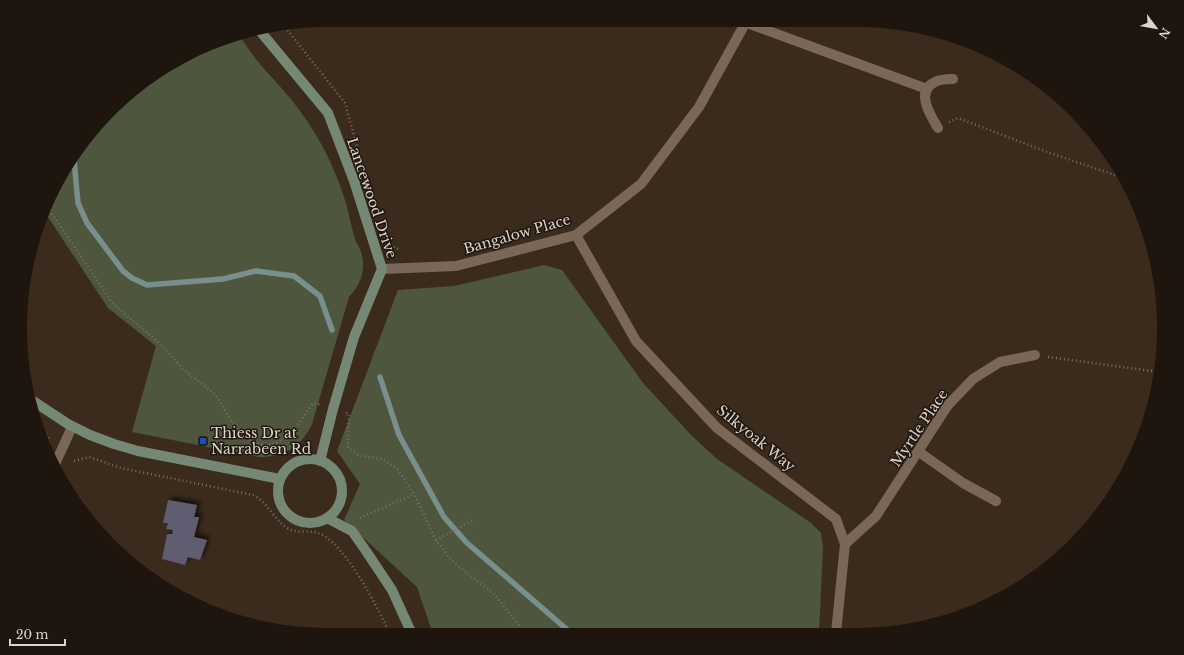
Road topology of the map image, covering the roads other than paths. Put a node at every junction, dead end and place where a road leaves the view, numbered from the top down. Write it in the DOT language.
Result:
graph roads {
  1 [pos="744,27"];
  2 [pos="760,27"];
  3 [pos="263,34"];
  4 [pos="954,78"];
  5 [pos="927,89"];
  6 [pos="938,128"];
  7 [pos="576,235"];
  8 [pos="382,269"];
  9 [pos="1035,355"];
  10 [pos="37,404"];
  11 [pos="72,426"];
  12 [pos="919,452"];
  13 [pos="57,459"];
  14 [pos="320,461"];
  15 [pos="280,479"];
  16 [pos="996,501"];
  17 [pos="327,518"];
  18 [pos="845,544"];
  19 [pos="409,628"];
  20 [pos="837,628"];
  1 -- 7 [label="street, Bangalow Place"];
  2 -- 5 [label="street"];
  3 -- 8 [label="street, Lancewood Drive"];
  4 -- 5 [label="street"];
  5 -- 6 [label="street"];
  7 -- 8 [label="street, Bangalow Place"];
  7 -- 18 [label="street, Silkyoak Way"];
  8 -- 14 [label="street, Lancewood Drive"];
  9 -- 12 [label="street, Myrtle Place"];
  10 -- 11 [label="street"];
  11 -- 13 [label="street"];
  11 -- 15 [label="street"];
  12 -- 16 [label="street"];
  12 -- 18 [label="street, Myrtle Place"];
  14 -- 15 [label="street"];
  14 -- 17 [label="street"];
  15 -- 17 [label="street"];
  17 -- 19 [label="street"];
  18 -- 20 [label="street, Silkyoak Way"];
}
